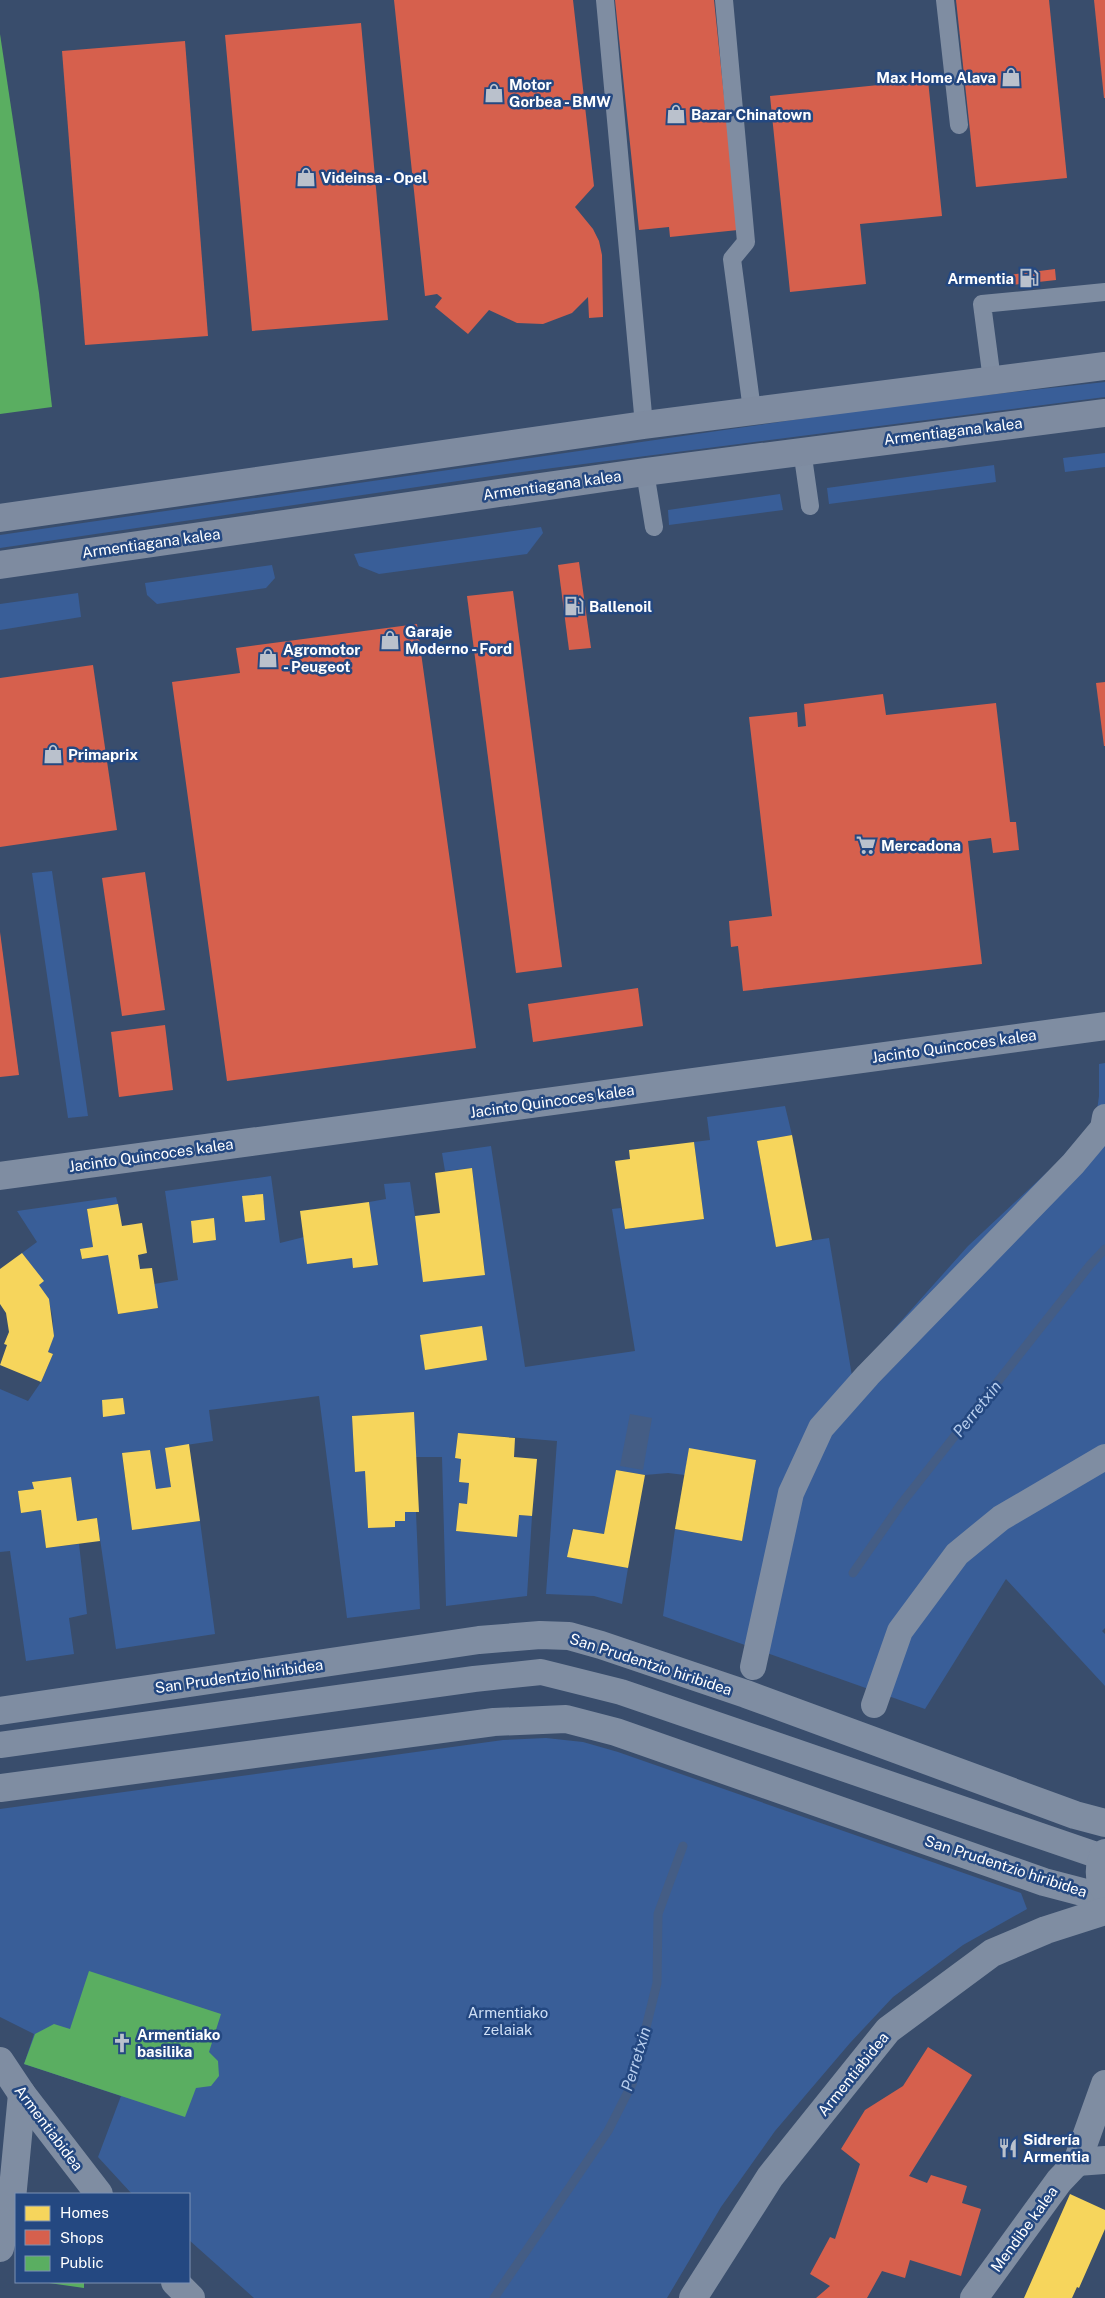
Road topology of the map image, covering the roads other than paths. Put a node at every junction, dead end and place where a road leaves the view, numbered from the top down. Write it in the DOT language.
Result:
graph roads {
  1 [pos="605,0"];
  2 [pos="724,0"];
  3 [pos="945,0"];
  4 [pos="959,125"];
  5 [pos="1105,292"];
  6 [pos="1105,366"];
  7 [pos="992,380"];
  8 [pos="752,410"];
  9 [pos="1105,413"];
  10 [pos="644,425"];
  11 [pos="802,450"];
  12 [pos="645,472"];
  13 [pos="810,506"];
  14 [pos="0,518"];
  15 [pos="654,527"];
  16 [pos="0,565"];
  17 [pos="1105,1026"];
  18 [pos="1105,1117"];
  19 [pos="0,1176"];
  20 [pos="1105,1457"];
  21 [pos="753,1667"];
  22 [pos="874,1704"];
  23 [pos="0,1711"];
  24 [pos="0,1746"];
  25 [pos="0,1788"];
  26 [pos="1105,1823"];
  27 [pos="1104,1856"];
  28 [pos="1105,1890"];
  29 [pos="1105,1898"];
  30 [pos="1105,1911"];
  31 [pos="0,2061"];
  32 [pos="1105,2084"];
  33 [pos="22,2094"];
  34 [pos="1105,2160"];
  35 [pos="1077,2162"];
  36 [pos="98,2193"];
  37 [pos="0,2248"];
  38 [pos="176,2283"];
  39 [pos="191,2298"];
  40 [pos="693,2298"];
  41 [pos="974,2298"];
  1 -- 10 [label="lane"];
  2 -- 8 [label="lane"];
  3 -- 4 [label="lane"];
  5 -- 7 [label="lane"];
  6 -- 7 [label="main road"];
  7 -- 8 [label="main road"];
  8 -- 10 [label="main road"];
  9 -- 11 [label="main road, Armentiagana kalea"];
  10 -- 14 [label="main road"];
  11 -- 12 [label="main road, Armentiagana kalea"];
  11 -- 13 [label="lane"];
  12 -- 15 [label="lane"];
  12 -- 16 [label="main road, Armentiagana kalea"];
  17 -- 19 [label="street, Jacinto Quincoces kalea"];
  18 -- 21 [label="street"];
  20 -- 22 [label="street"];
  23 -- 26 [label="street, San Prudentzio hiribidea"];
  24 -- 27 [label="street"];
  25 -- 29 [label="street, San Prudentzio hiribidea"];
  27 -- 28 [label="street"];
  30 -- 40 [label="street, Armentiabidea"];
  31 -- 33 [label="street, Armentiabidea"];
  32 -- 35 [label="street, Mendibe kalea"];
  33 -- 36 [label="street, Armentiabidea"];
  33 -- 37 [label="street"];
  34 -- 35 [label="street"];
  35 -- 41 [label="street, Mendibe kalea"];
  38 -- 39 [label="street"];
}
